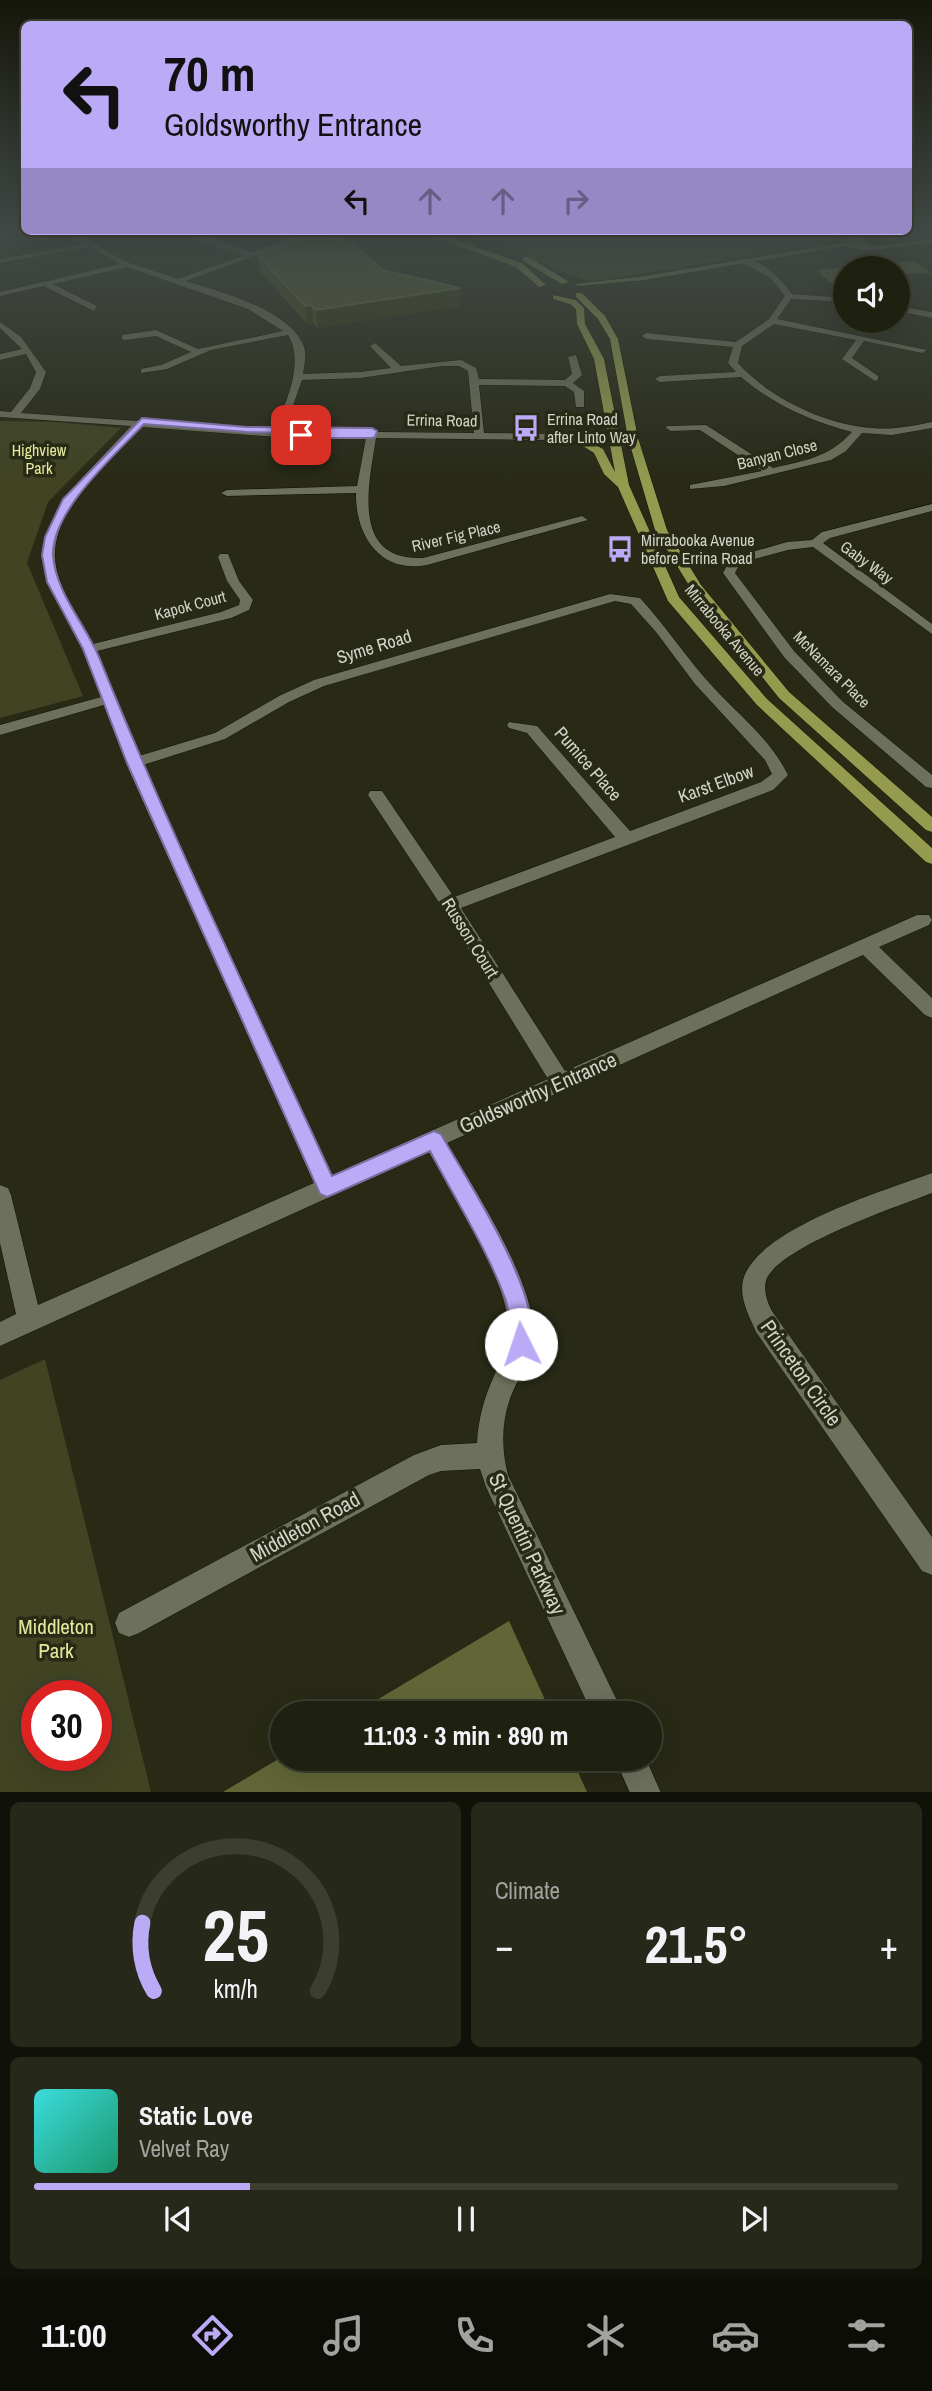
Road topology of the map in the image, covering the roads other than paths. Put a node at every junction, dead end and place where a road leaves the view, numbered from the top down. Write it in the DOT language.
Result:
graph roads {
  1 [pos="267,315"];
  2 [pos="580,315"];
  3 [pos="599,315"];
  4 [pos="776,315"];
  5 [pos="772,321"];
  6 [pos="0,325"];
  7 [pos="291,332"];
  8 [pos="646,336"];
  9 [pos="125,337"];
  10 [pos="862,338"];
  11 [pos="738,345"];
  12 [pos="375,346"];
  13 [pos="922,350"];
  14 [pos="28,351"];
  15 [pos="197,352"];
  16 [pos="0,357"];
  17 [pos="573,357"];
  18 [pos="164,366"];
  19 [pos="398,369"];
  20 [pos="145,371"];
  21 [pos="176,371"];
  22 [pos="743,374"];
  23 [pos="296,377"];
  24 [pos="875,378"];
  25 [pos="660,379"];
  26 [pos="474,382"];
  27 [pos="567,383"];
  28 [pos="580,405"];
  29 [pos="0,412"];
  30 [pos="17,412"];
  31 [pos="140,423"];
  32 [pos="932,425"];
  33 [pos="671,428"];
  34 [pos="858,431"];
  35 [pos="279,432"];
  36 [pos="372,433"];
  37 [pos="479,434"];
  38 [pos="612,435"];
  39 [pos="632,435"];
  40 [pos="575,438"];
  41 [pos="770,471"];
  42 [pos="623,485"];
  43 [pos="694,487"];
  44 [pos="362,489"];
  45 [pos="227,493"];
  46 [pos="932,507"];
  47 [pos="912,512"];
  48 [pos="582,520"];
  49 [pos="932,525"];
  50 [pos="814,543"];
  51 [pos="224,557"];
  52 [pos="635,601"];
  53 [pos="932,630"];
  54 [pos="89,649"];
  55 [pos="109,699"];
  56 [pos="514,725"];
  57 [pos="0,730"];
  58 [pos="134,763"];
  59 [pos="932,783"];
  60 [pos="894,793"];
  61 [pos="376,794"];
  62 [pos="932,817"];
  63 [pos="932,826"];
  64 [pos="626,838"];
  65 [pos="932,858"];
  66 [pos="450,905"];
  67 [pos="923,920"];
  68 [pos="867,947"];
  69 [pos="932,1010"];
  70 [pos="561,1083"];
  71 [pos="434,1140"];
  72 [pos="932,1183"];
  73 [pos="327,1188"];
  74 [pos="0,1195"];
  75 [pos="30,1321"];
  76 [pos="0,1334"];
  77 [pos="489,1456"];
  78 [pos="932,1561"];
  79 [pos="129,1623"];
  80 [pos="602,1701"];
  81 [pos="636,1771"];
  82 [pos="646,1792"];
  1 -- 7 [label="street"];
  2 -- 38 [label="main road, Mirrabooka Avenue"];
  3 -- 39 [label="main road, Mirrabooka Avenue"];
  4 -- 5 [label="street"];
  5 -- 10 [label="street"];
  5 -- 11 [label="street"];
  6 -- 14 [label="street"];
  7 -- 15 [label="street"];
  7 -- 23 [label="street"];
  8 -- 11 [label="street"];
  9 -- 15 [label="street"];
  10 -- 13 [label="street"];
  10 -- 24 [label="street"];
  11 -- 22 [label="street"];
  12 -- 19 [label="street"];
  14 -- 16 [label="street"];
  14 -- 30 [label="street"];
  15 -- 18 [label="street"];
  17 -- 27 [label="street"];
  18 -- 20 [label="street"];
  18 -- 21 [label="street"];
  19 -- 23 [label="street"];
  19 -- 26 [label="street"];
  22 -- 25 [label="street"];
  22 -- 34 [label="street"];
  23 -- 35 [label="street"];
  26 -- 27 [label="street"];
  26 -- 37 [label="street"];
  27 -- 28 [label="street"];
  29 -- 30 [label="street, Errina Road"];
  30 -- 31 [label="street, Errina Road"];
  31 -- 35 [label="street, Errina Road"];
  31 -- 54 [label="street"];
  32 -- 34 [label="street"];
  33 -- 41 [label="street"];
  34 -- 41 [label="street, Banyan Close"];
  35 -- 36 [label="street, Errina Road"];
  36 -- 37 [label="street, Errina Road"];
  36 -- 44 [label="street, River Fig Place"];
  37 -- 38 [label="street, Errina Road"];
  37 -- 40 [label="street, Errina Road"];
  38 -- 39 [label="street, Errina Road"];
  38 -- 40 [label="street, Errina Road"];
  38 -- 42 [label="main road, Mirrabooka Avenue"];
  39 -- 60 [label="main road, Mirrabooka Avenue"];
  40 -- 42 [label="main road"];
  41 -- 43 [label="street, Banyan Close"];
  42 -- 65 [label="main road, Mirrabooka Avenue"];
  44 -- 45 [label="street"];
  44 -- 48 [label="street, River Fig Place"];
  46 -- 47 [label="street, Gaby Way"];
  47 -- 49 [label="street"];
  47 -- 50 [label="street, Gaby Way"];
  50 -- 53 [label="street, Gaby Way"];
  50 -- 59 [label="street, McNamara Place"];
  51 -- 54 [label="street, Kapok Court"];
  52 -- 58 [label="street, Syme Road"];
  52 -- 64 [label="street, Karst Elbow"];
  54 -- 55 [label="street"];
  55 -- 57 [label="street"];
  55 -- 58 [label="street"];
  56 -- 64 [label="street, Pumice Place"];
  58 -- 73 [label="street"];
  60 -- 62 [label="main road"];
  60 -- 63 [label="main road, Mirrabooka Avenue"];
  61 -- 66 [label="street, Russon Court"];
  64 -- 66 [label="street, Karst Elbow"];
  66 -- 70 [label="street, Russon Court"];
  67 -- 68 [label="street, Goldsworthy Entrance"];
  68 -- 69 [label="street"];
  68 -- 70 [label="street, Goldsworthy Entrance"];
  70 -- 71 [label="street, Goldsworthy Entrance"];
  71 -- 73 [label="street, Goldsworthy Entrance"];
  71 -- 77 [label="street, St Quentin Parkway"];
  72 -- 78 [label="street, Princeton Circle"];
  73 -- 75 [label="street, Goldsworthy Entrance"];
  74 -- 75 [label="street"];
  75 -- 76 [label="street, Goldsworthy Entrance"];
  77 -- 79 [label="street, Middleton Road"];
  77 -- 80 [label="street, St Quentin Parkway"];
  81 -- 82 [label="street"];
}
